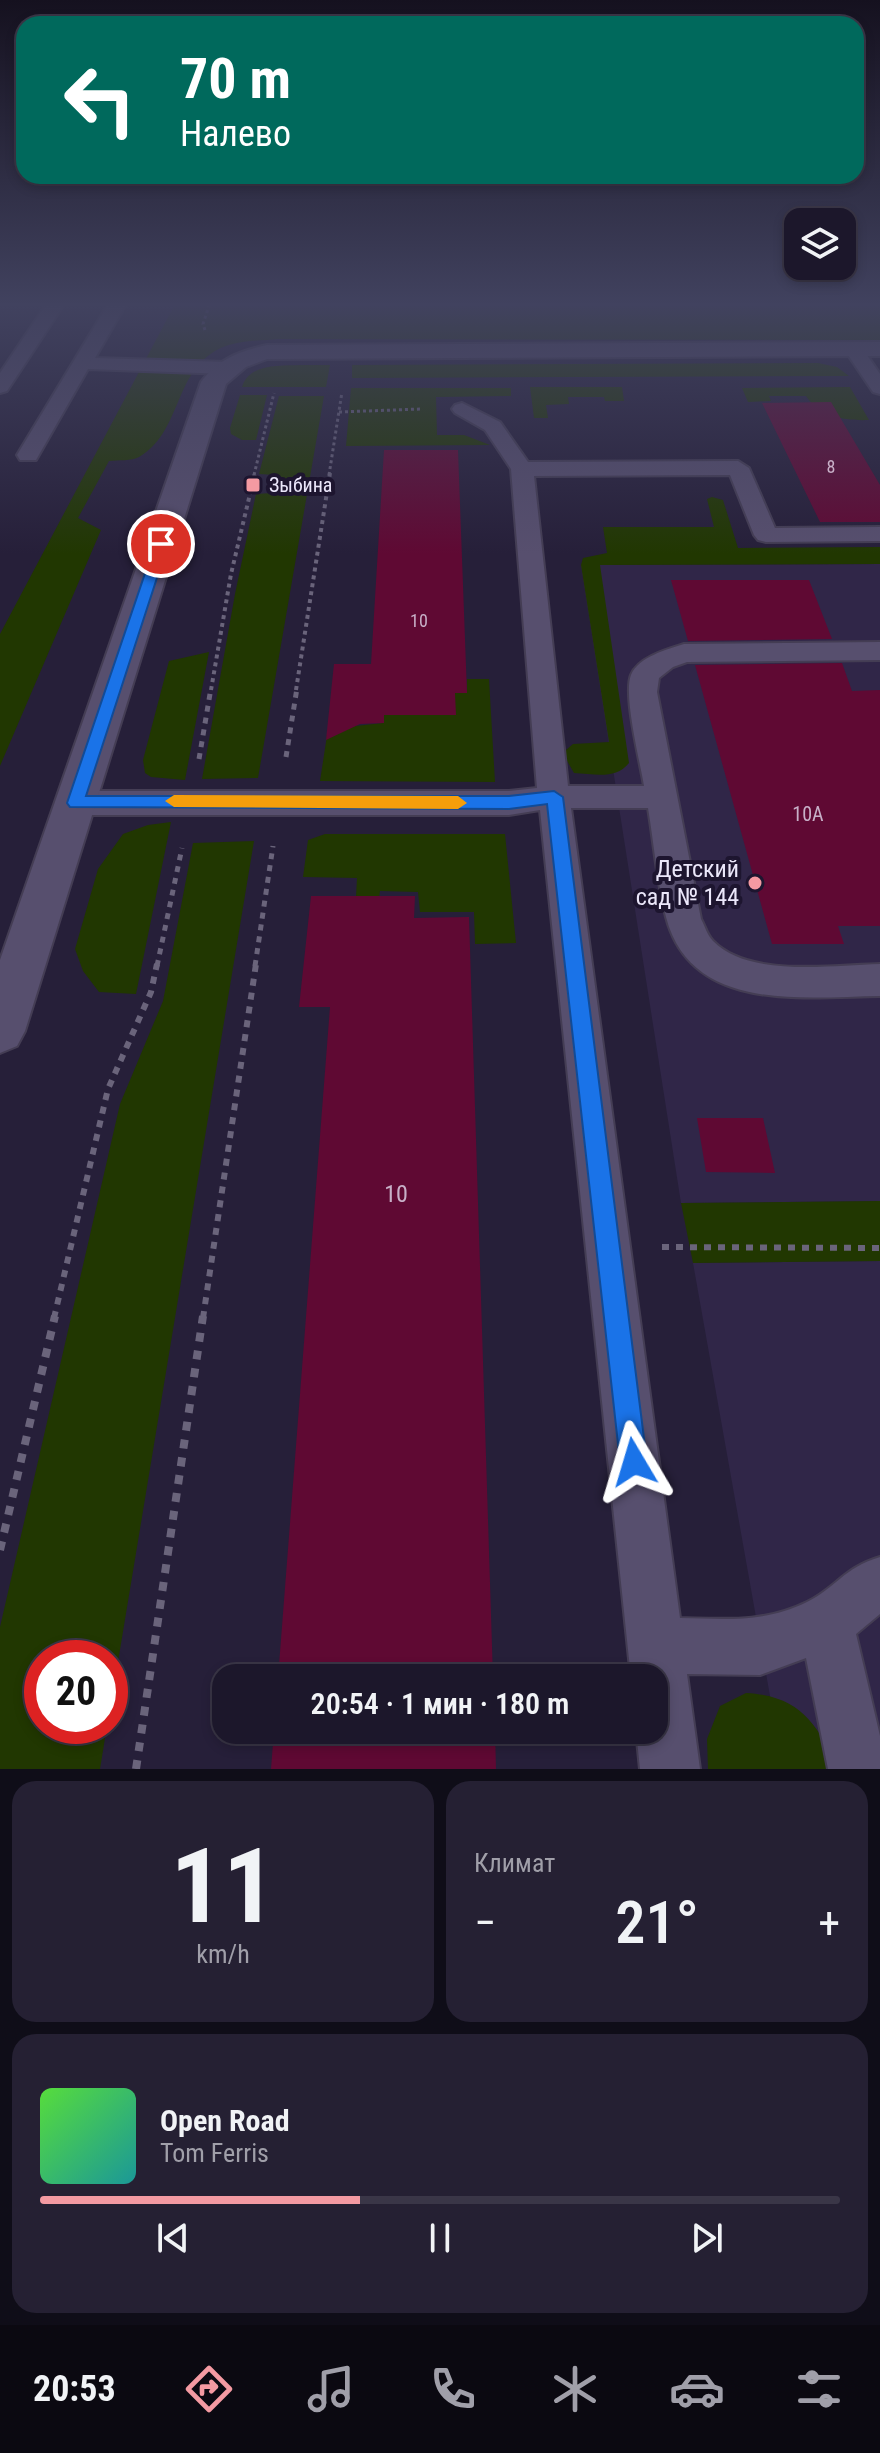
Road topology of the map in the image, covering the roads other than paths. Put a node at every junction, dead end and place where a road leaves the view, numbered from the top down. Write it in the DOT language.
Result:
graph roads {
  1 [pos="68,389"];
  2 [pos="212,389"];
  3 [pos="462,409"];
  4 [pos="28,455"];
  5 [pos="522,469"];
  6 [pos="880,534"];
  7 [pos="880,651"];
  8 [pos="554,797"];
  9 [pos="660,797"];
  10 [pos="76,803"];
  11 [pos="880,980"];
  12 [pos="0,1031"];
  13 [pos="880,1584"];
  14 [pos="826,1623"];
  15 [pos="655,1646"];
  16 [pos="670,1769"];
  17 [pos="858,1769"];
  1 -- 4 [label="lane"];
  2 -- 10 [label="street"];
  3 -- 5 [label="lane"];
  5 -- 6 [label="lane"];
  5 -- 8 [label="lane"];
  7 -- 9 [label="lane"];
  8 -- 9 [label="lane"];
  8 -- 10 [label="lane"];
  8 -- 15 [label="lane"];
  9 -- 11 [label="lane"];
  10 -- 12 [label="street"];
  13 -- 14 [label="lane"];
  14 -- 15 [label="lane"];
  14 -- 17 [label="lane"];
  15 -- 16 [label="lane"];
}
